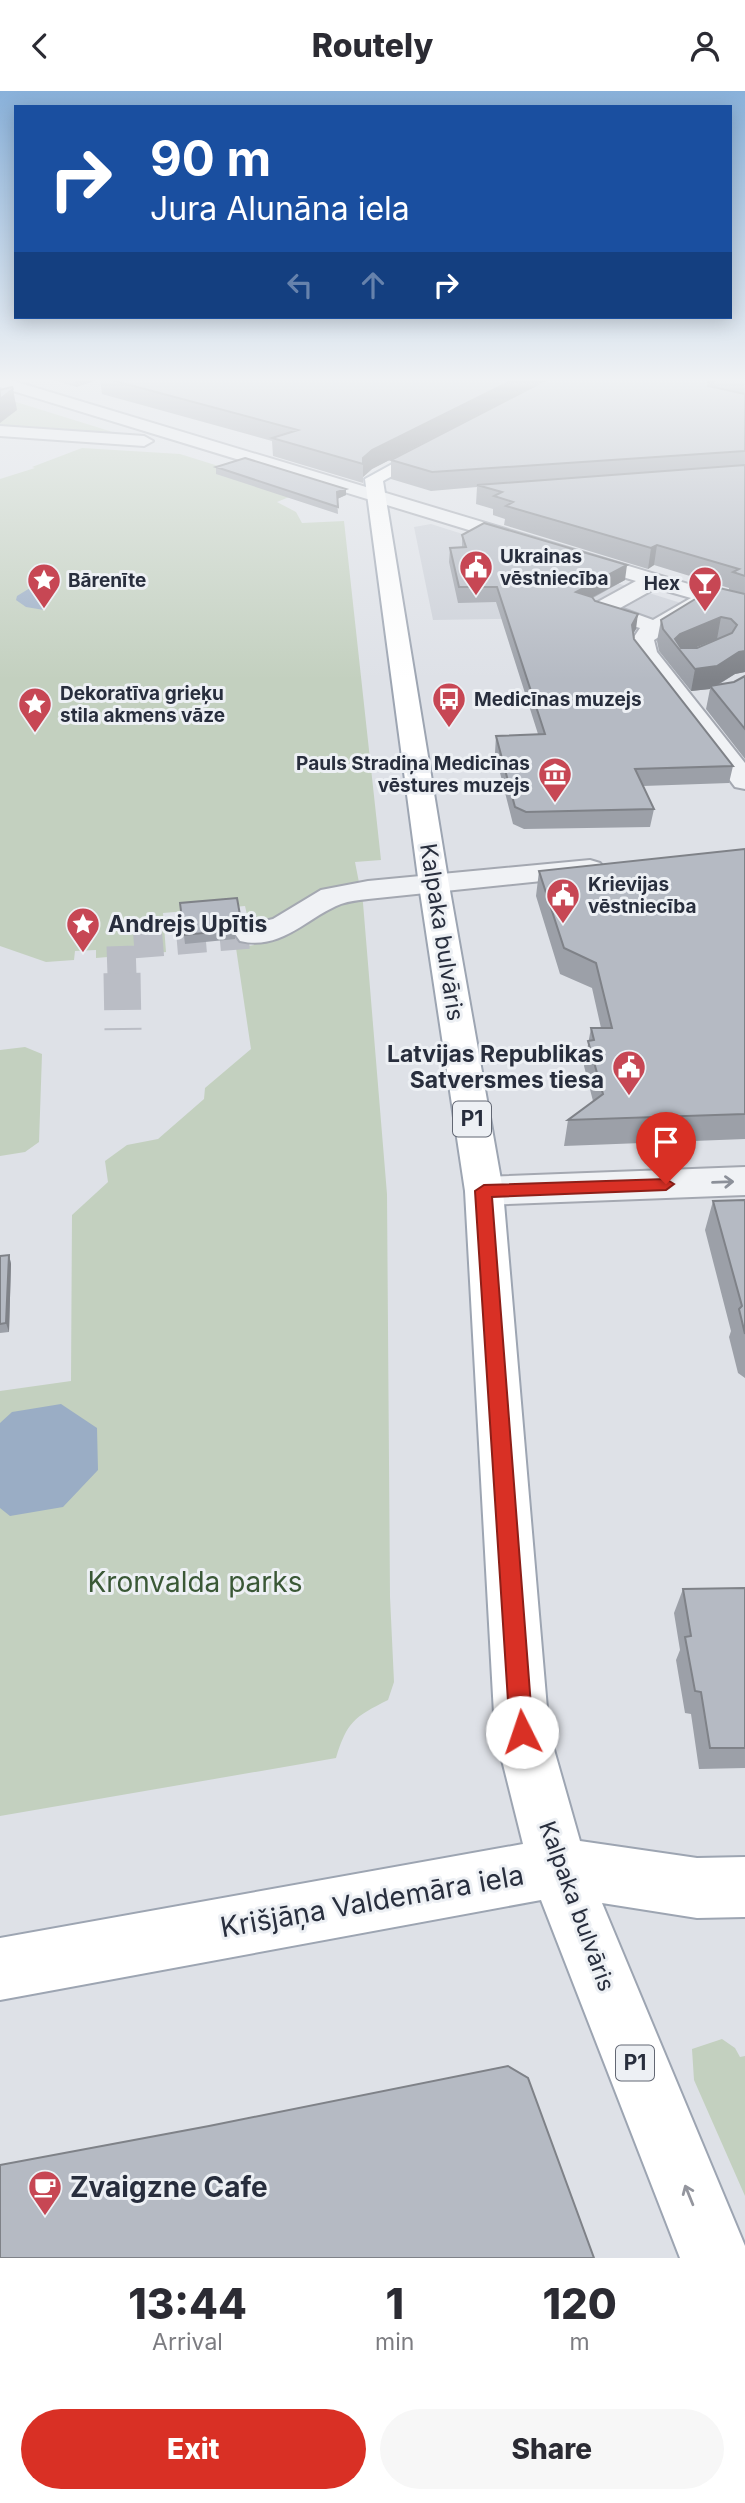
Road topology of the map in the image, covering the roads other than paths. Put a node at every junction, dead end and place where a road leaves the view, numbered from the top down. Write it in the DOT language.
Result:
graph roads {
  1 [pos="316,478"];
  2 [pos="375,478"];
  3 [pos="375,496"];
  4 [pos="449,498"];
  5 [pos="654,580"];
  6 [pos="709,597"];
  7 [pos="745,608"];
  8 [pos="644,622"];
  9 [pos="679,647"];
  10 [pos="655,665"];
  11 [pos="745,781"];
  12 [pos="613,867"];
  13 [pos="434,885"];
  14 [pos="251,934"];
  15 [pos="745,1181"];
  16 [pos="484,1191"];
  17 [pos="558,1867"];
  18 [pos="745,1887"];
  19 [pos="0,1969"];
  20 [pos="715,2258"];
  1 -- 3 [label="street"];
  2 -- 3 [label="main road"];
  3 -- 4 [label="street"];
  3 -- 5 [label="street"];
  3 -- 13 [label="main road, Kalpaka bulvāris / P1"];
  5 -- 6 [label="street"];
  5 -- 8 [label="street"];
  6 -- 7 [label="street"];
  6 -- 10 [label="street"];
  9 -- 10 [label="street"];
  10 -- 11 [label="street"];
  12 -- 13 [label="street"];
  13 -- 14 [label="street"];
  13 -- 16 [label="main road, Kalpaka bulvāris / P1"];
  16 -- 15 [label="street, one-way"];
  16 -- 17 [label="main road, Kalpaka bulvāris / P1"];
  17 -- 18 [label="main road, Krišjāņa Valdemāra iela"];
  17 -- 19 [label="main road, Krišjāņa Valdemāra iela"];
  20 -- 17 [label="main road, Kalpaka bulvāris / P1, one-way"];
}
